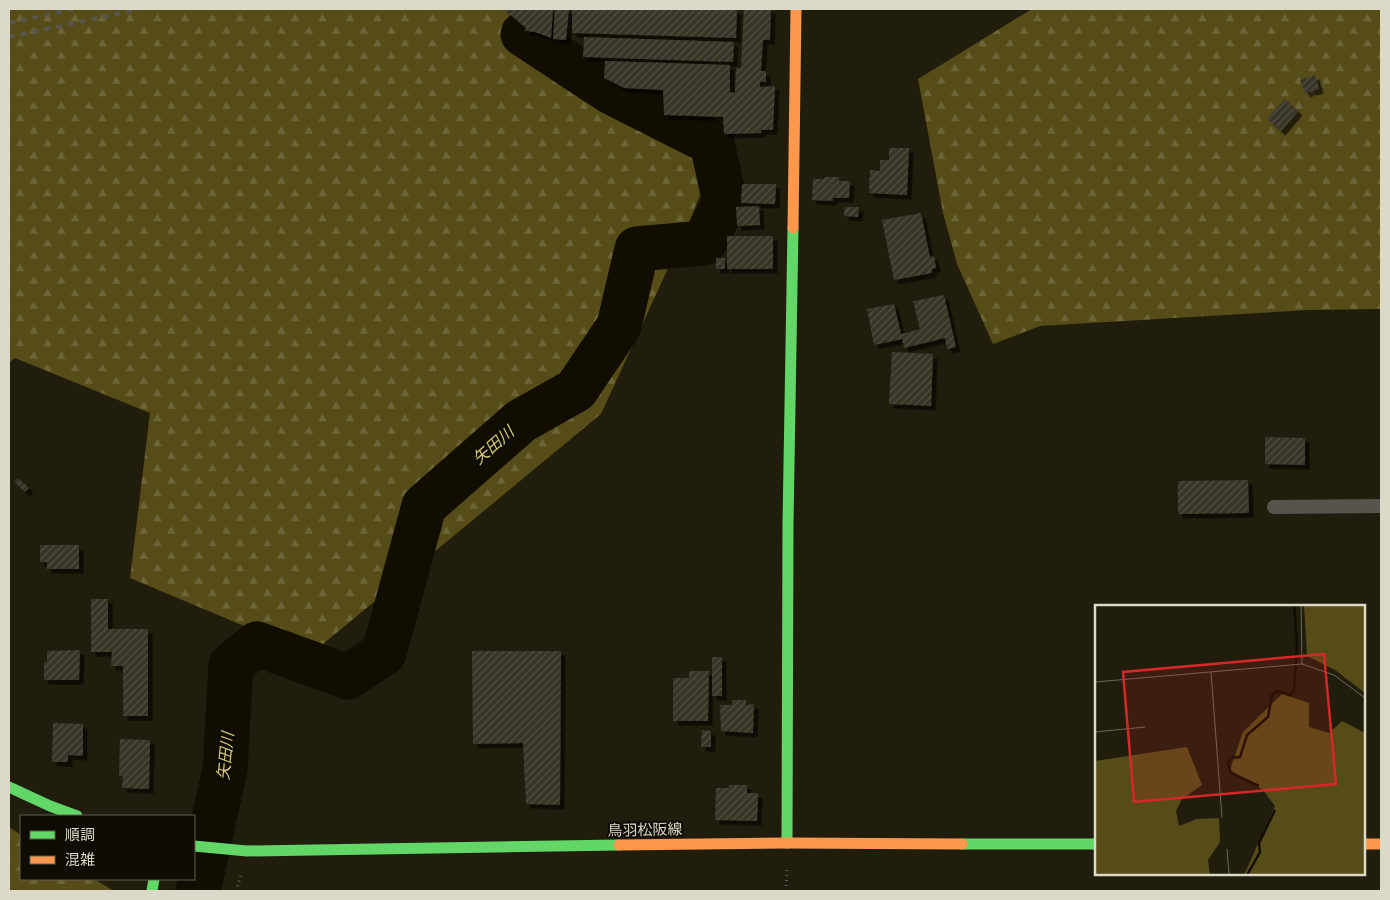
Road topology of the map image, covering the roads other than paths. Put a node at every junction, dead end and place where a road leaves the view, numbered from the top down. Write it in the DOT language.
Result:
graph roads {
  1 [pos="796,9"];
  2 [pos="1381,506"];
  3 [pos="1274,507"];
  4 [pos="9,787"];
  5 [pos="74,815"];
  6 [pos="787,844"];
  7 [pos="1095,844"];
  8 [pos="1365,844"];
  9 [pos="1381,844"];
  10 [pos="195,846"];
  1 -- 6 [label="main road"];
  2 -- 3 [label="lane"];
  4 -- 5 [label="main road"];
  6 -- 7 [label="main road, 鳥羽松阪線"];
  6 -- 10 [label="main road, 鳥羽松阪線"];
  8 -- 9 [label="main road"];
}
